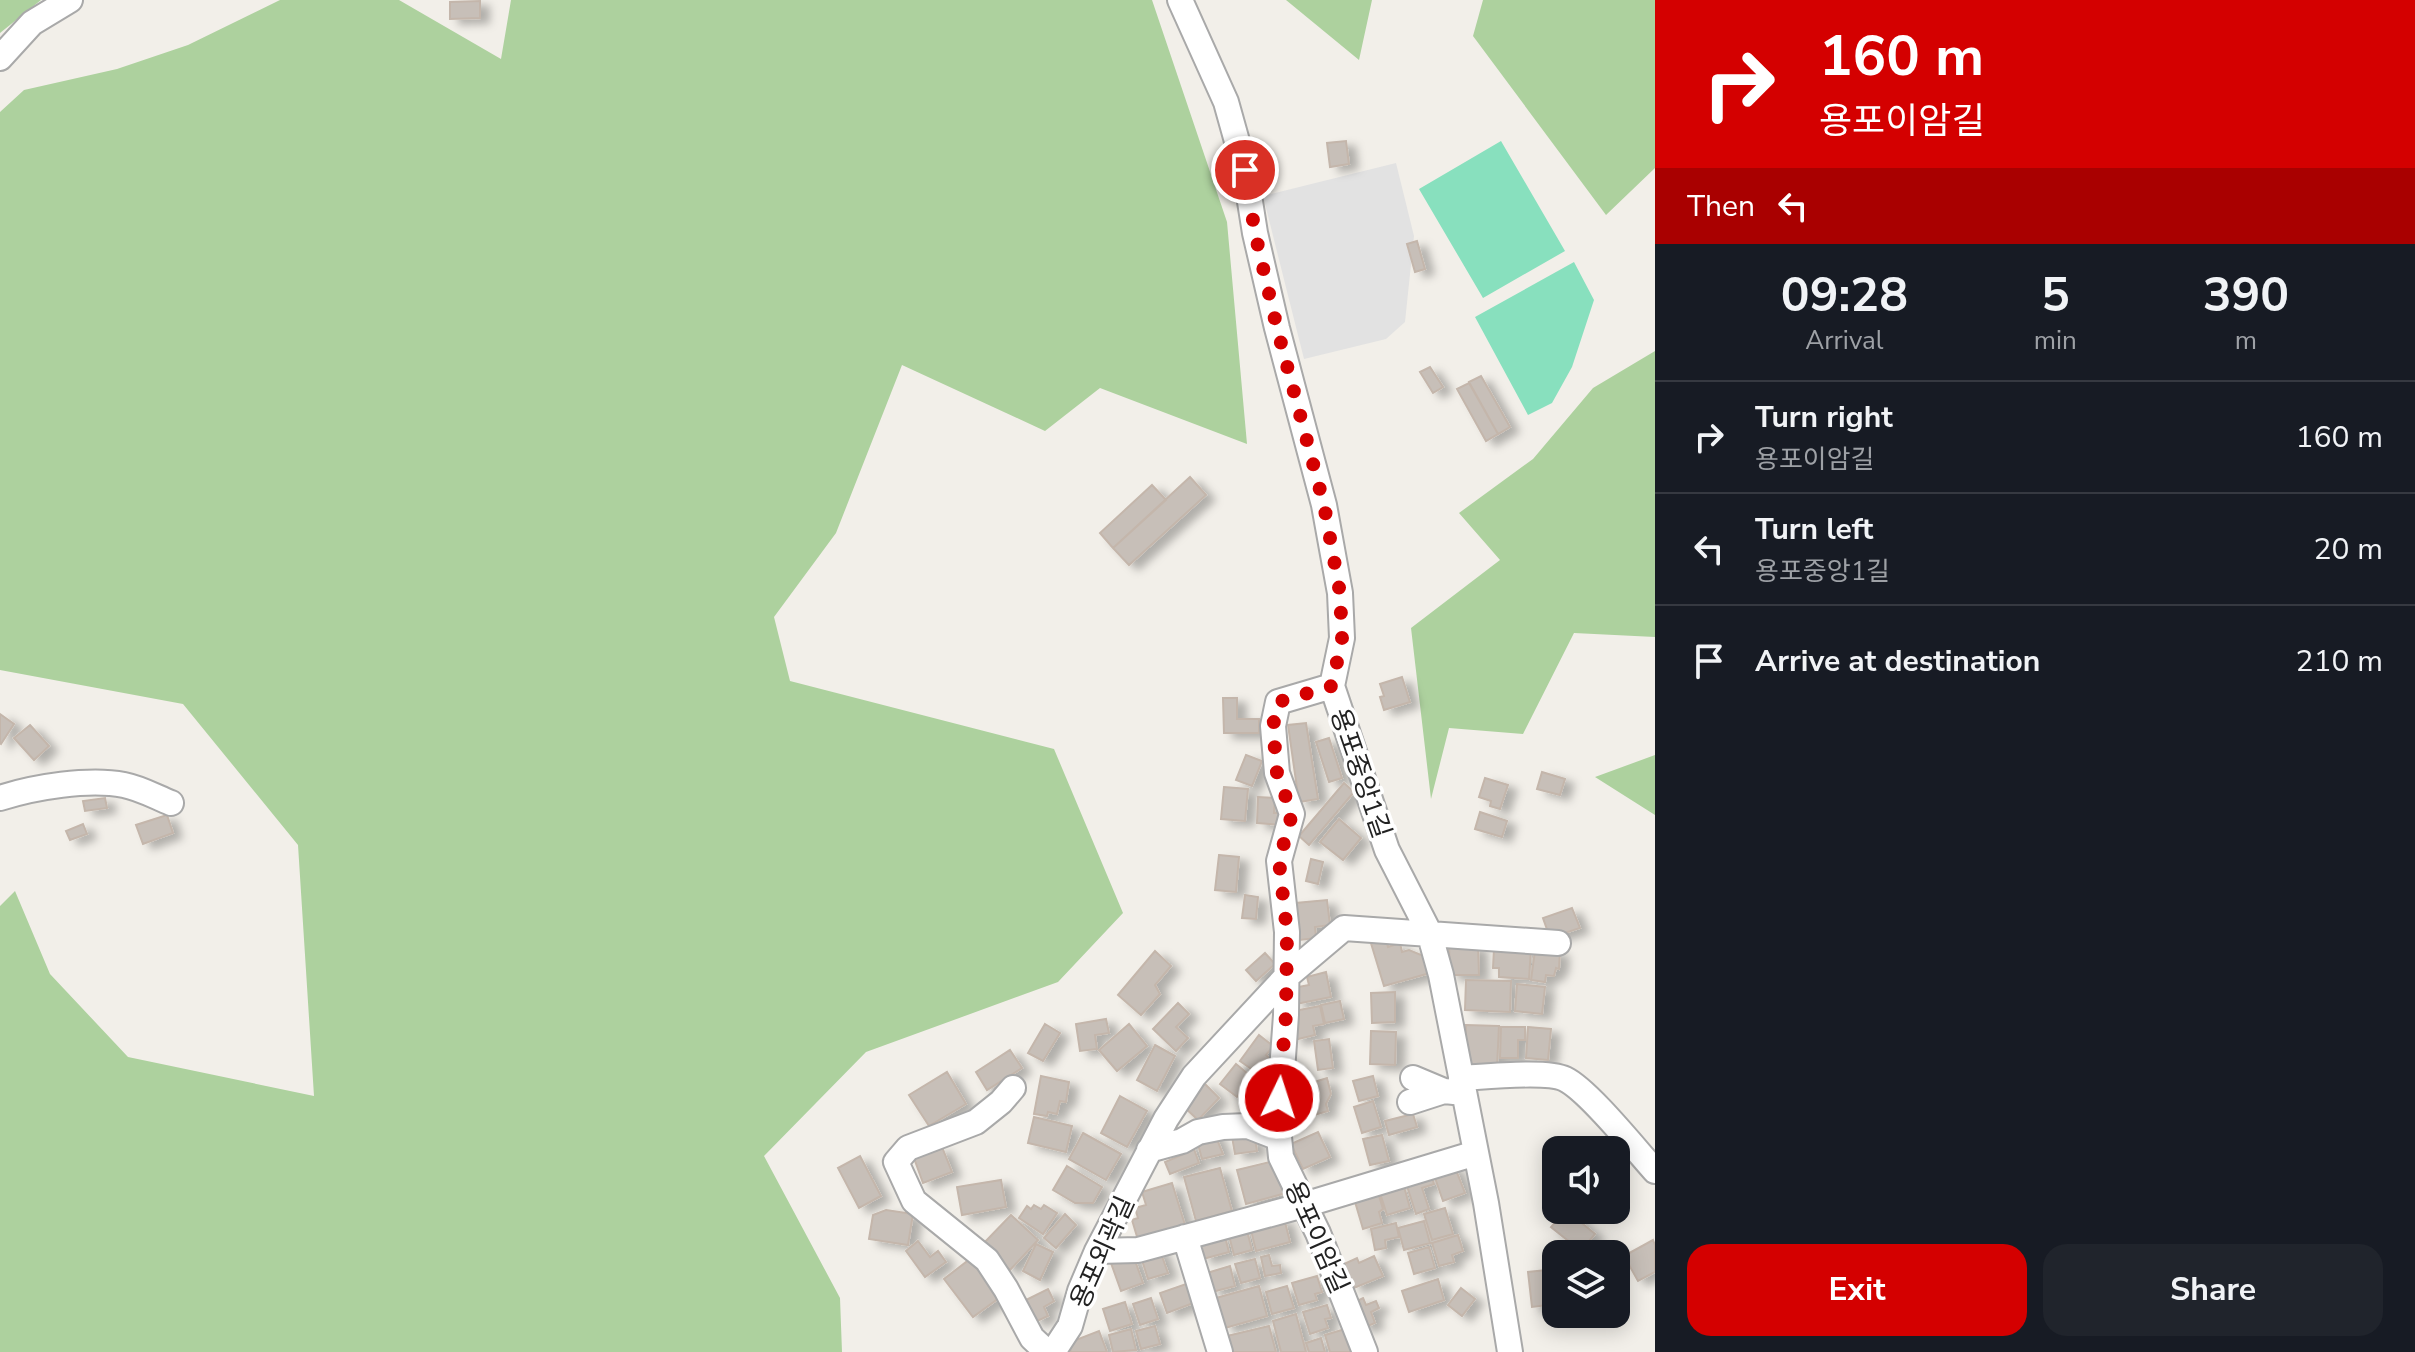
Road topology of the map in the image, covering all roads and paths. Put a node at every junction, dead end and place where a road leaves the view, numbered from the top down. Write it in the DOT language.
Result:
graph roads {
  1 [pos="70,0"];
  2 [pos="1180,0"];
  3 [pos="0,58"];
  4 [pos="1332,686"];
  5 [pos="0,798"];
  6 [pos="171,803"];
  7 [pos="1429,932"];
  8 [pos="1558,943"];
  9 [pos="1286,977"];
  10 [pos="1456,1087"];
  11 [pos="1013,1088"];
  12 [pos="1412,1090"];
  13 [pos="1279,1138"];
  14 [pos="1149,1150"];
  15 [pos="1476,1153"];
  16 [pos="1655,1171"];
  17 [pos="1304,1205"];
  18 [pos="1185,1237"];
  19 [pos="1097,1251"];
  20 [pos="1050,1352"];
  21 [pos="1220,1352"];
  22 [pos="1365,1352"];
  23 [pos="1510,1352"];
  1 -- 3 [label="street"];
  2 -- 4 [label="street, 용포중앙1길"];
  4 -- 7 [label="street, 용포중앙1길"];
  4 -- 9 [label="street, 용포이암길"];
  5 -- 6 [label="street"];
  7 -- 8 [label="street"];
  7 -- 9 [label="street, 용포외곽길"];
  7 -- 10 [label="street, 용포중앙1길"];
  9 -- 13 [label="street, 용포이암길"];
  9 -- 14 [label="street, 용포외곽길"];
  10 -- 12 [label="street"];
  10 -- 15 [label="street, 용포중앙1길"];
  10 -- 16 [label="street"];
  11 -- 20 [label="street, 용포외곽길"];
  13 -- 14 [label="street"];
  13 -- 17 [label="street, 용포이암길"];
  14 -- 19 [label="street, 용포외곽길"];
  15 -- 17 [label="street"];
  15 -- 23 [label="street, 용포중앙1길"];
  17 -- 18 [label="street"];
  17 -- 22 [label="street, 용포이암길"];
  18 -- 19 [label="street"];
  18 -- 21 [label="street"];
  19 -- 20 [label="street, 용포외곽길"];
}
